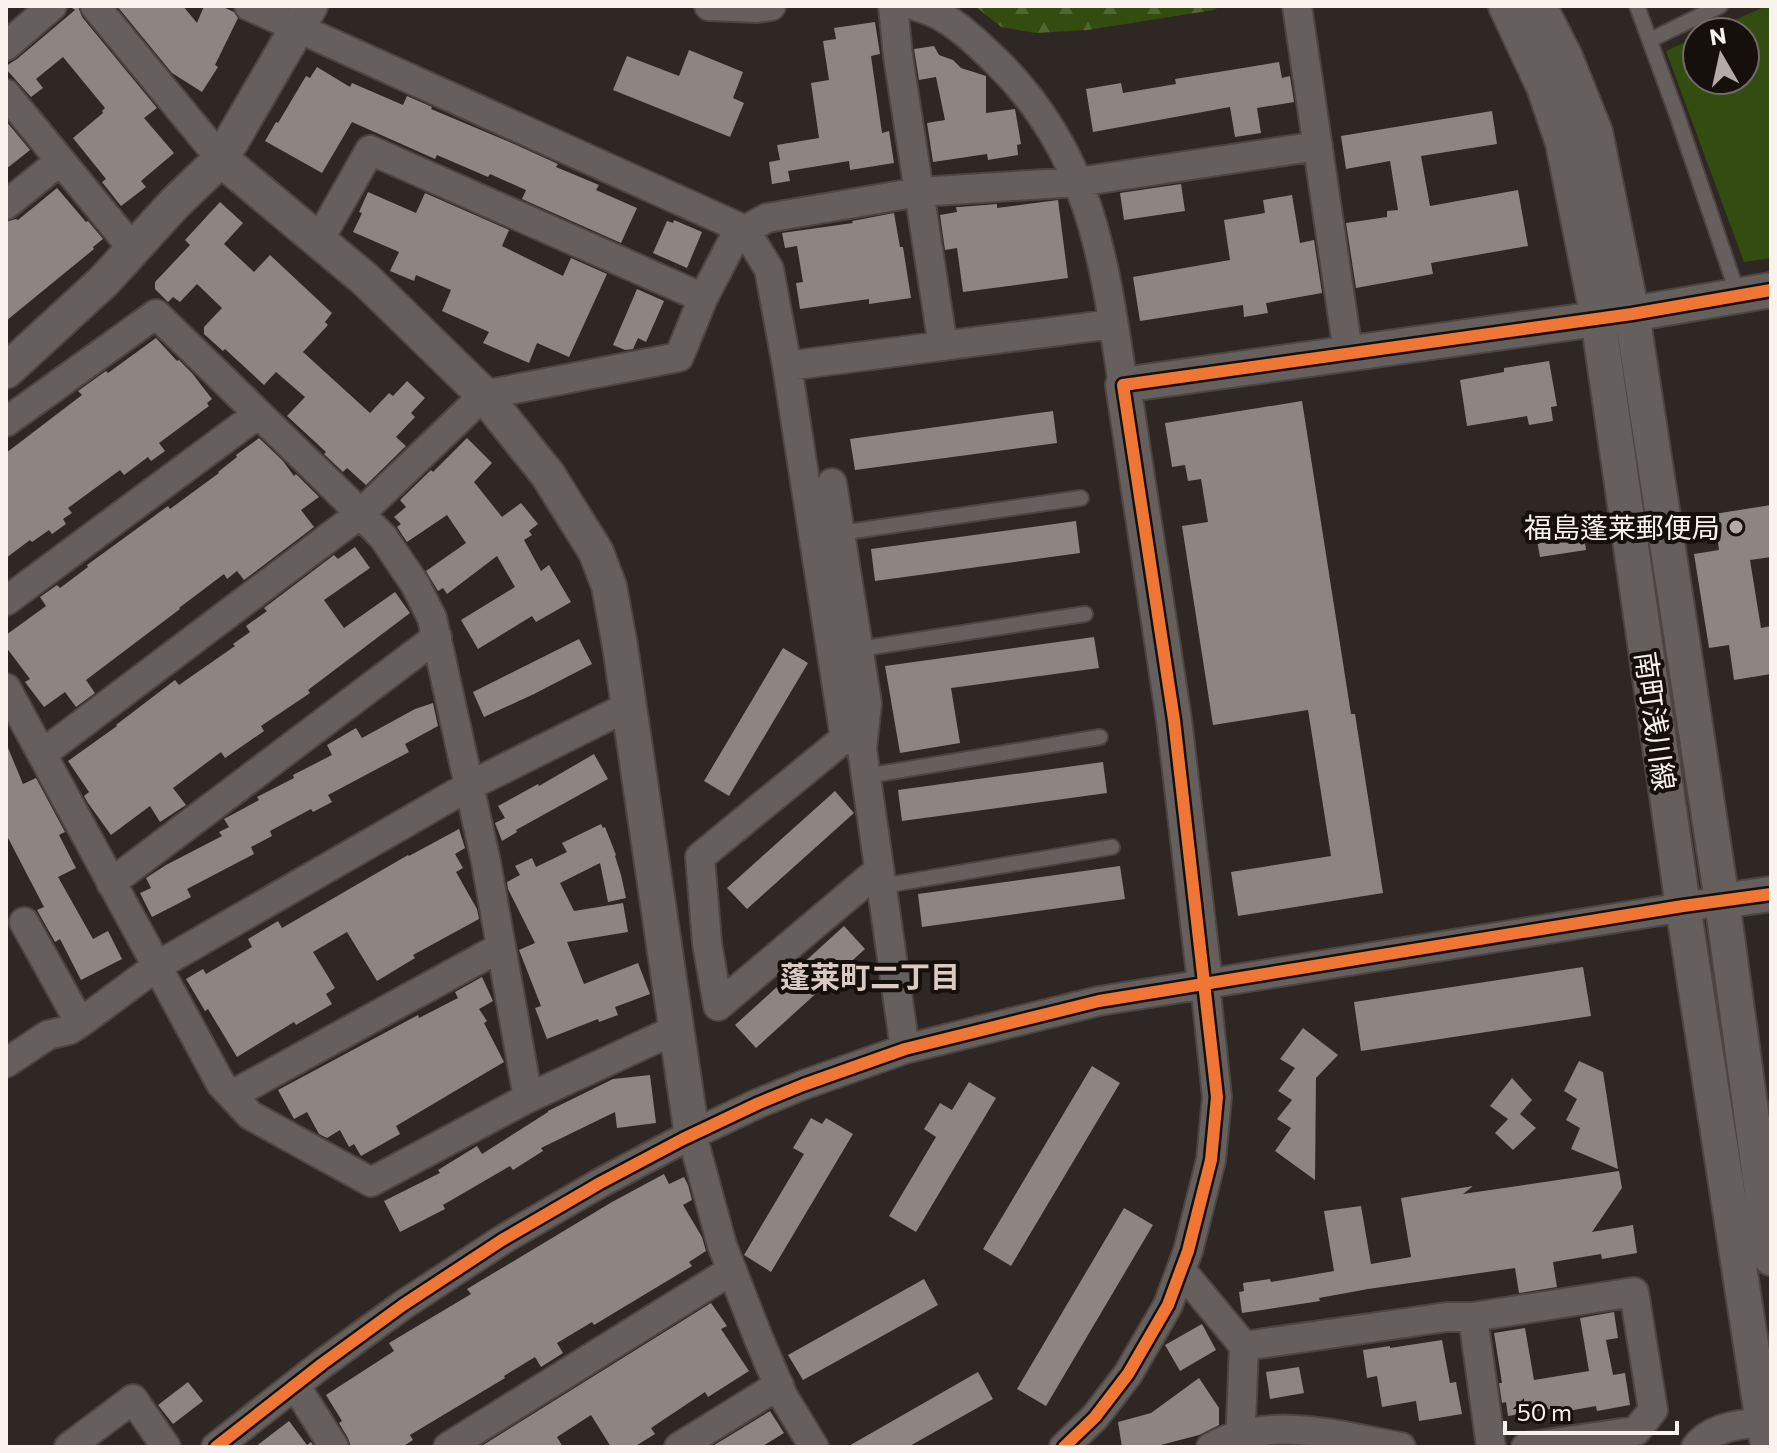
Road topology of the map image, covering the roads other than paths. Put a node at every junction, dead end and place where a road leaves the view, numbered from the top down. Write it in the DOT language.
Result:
graph roads {
  1 [pos="52,6"];
  2 [pos="95,6"];
  3 [pos="249,6"];
  4 [pos="709,6"];
  5 [pos="771,6"];
  6 [pos="893,6"];
  7 [pos="916,6"];
  8 [pos="1297,6"];
  9 [pos="1506,6"];
  10 [pos="1539,6"];
  11 [pos="1637,6"];
  12 [pos="1720,6"];
  13 [pos="304,13"];
  14 [pos="1650,40"];
  15 [pos="6,46"];
  16 [pos="6,94"];
  17 [pos="1318,146"];
  18 [pos="221,159"];
  19 [pos="60,161"];
  20 [pos="1078,182"];
  21 [pos="919,192"];
  22 [pos="6,205"];
  23 [pos="745,230"];
  24 [pos="319,240"];
  25 [pos="133,249"];
  26 [pos="1755,293"];
  27 [pos="703,298"];
  28 [pos="1632,314"];
  29 [pos="1598,318"];
  30 [pos="1113,324"];
  31 [pos="943,346"];
  32 [pos="1348,352"];
  33 [pos="787,366"];
  34 [pos="6,371"];
  35 [pos="1123,385"];
  36 [pos="484,395"];
  37 [pos="258,414"];
  38 [pos="6,422"];
  39 [pos="832,483"];
  40 [pos="1081,498"];
  41 [pos="360,514"];
  42 [pos="840,533"];
  43 [pos="6,601"];
  44 [pos="1085,614"];
  45 [pos="437,637"];
  46 [pos="859,649"];
  47 [pos="6,688"];
  48 [pos="629,706"];
  49 [pos="1100,737"];
  50 [pos="854,738"];
  51 [pos="42,754"];
  52 [pos="866,776"];
  53 [pos="469,786"];
  54 [pos="1112,847"];
  55 [pos="880,878"];
  56 [pos="111,883"];
  57 [pos="1771,894"];
  58 [pos="1722,901"];
  59 [pos="1683,906"];
  60 [pos="24,922"];
  61 [pos="501,947"];
  62 [pos="157,966"];
  63 [pos="1205,983"];
  64 [pos="80,1023"];
  65 [pos="677,1029"];
  66 [pos="905,1049"];
  67 [pos="6,1063"];
  68 [pos="232,1095"];
  69 [pos="528,1098"];
  70 [pos="692,1135"];
  71 [pos="1771,1258"];
  72 [pos="732,1270"];
  73 [pos="1181,1270"];
  74 [pos="1473,1317"];
  75 [pos="1244,1346"];
  76 [pos="295,1385"];
  77 [pos="779,1385"];
  78 [pos="1768,1430"];
  79 [pos="1240,1441"];
  80 [pos="69,1447"];
  81 [pos="166,1447"];
  82 [pos="216,1447"];
  83 [pos="334,1447"];
  84 [pos="448,1447"];
  85 [pos="679,1447"];
  86 [pos="814,1447"];
  87 [pos="1064,1447"];
  88 [pos="1211,1447"];
  89 [pos="1401,1447"];
  90 [pos="1491,1447"];
  91 [pos="1526,1447"];
  92 [pos="1696,1447"];
  1 -- 15 [label="street"];
  2 -- 18 [label="street"];
  3 -- 13 [label="street"];
  4 -- 5 [label="street"];
  6 -- 21 [label="street"];
  7 -- 20 [label="street"];
  8 -- 17 [label="street"];
  9 -- 29 [label="street, 南町浅川線"];
  10 -- 28 [label="street, 南町浅川線"];
  11 -- 14 [label="lane"];
  12 -- 14 [label="lane"];
  13 -- 18 [label="street"];
  13 -- 23 [label="street"];
  14 -- 26 [label="lane"];
  16 -- 19 [label="street"];
  17 -- 20 [label="street"];
  17 -- 32 [label="street"];
  18 -- 24 [label="street"];
  18 -- 25 [label="street"];
  19 -- 22 [label="street"];
  19 -- 25 [label="street"];
  20 -- 21 [label="street"];
  20 -- 30 [label="street"];
  21 -- 23 [label="street"];
  21 -- 31 [label="street"];
  23 -- 27 [label="street"];
  23 -- 33 [label="street"];
  24 -- 27 [label="street"];
  24 -- 36 [label="street"];
  25 -- 34 [label="street"];
  26 -- 28 [label="street"];
  27 -- 36 [label="street"];
  28 -- 29 [label="street"];
  28 -- 58 [label="street, 南町浅川線"];
  29 -- 32 [label="street"];
  29 -- 59 [label="street, 南町浅川線"];
  30 -- 31 [label="street"];
  30 -- 35 [label="street"];
  31 -- 33 [label="street"];
  32 -- 35 [label="street"];
  33 -- 50 [label="street"];
  35 -- 63 [label="street"];
  36 -- 41 [label="street"];
  36 -- 48 [label="street"];
  37 -- 38 [label="street"];
  37 -- 41 [label="street"];
  37 -- 43 [label="street"];
  39 -- 42 [label="street"];
  40 -- 42 [label="lane"];
  41 -- 45 [label="street"];
  41 -- 51 [label="street"];
  42 -- 46 [label="street"];
  44 -- 46 [label="lane"];
  45 -- 53 [label="street"];
  45 -- 56 [label="street"];
  46 -- 50 [label="street"];
  47 -- 51 [label="street"];
  48 -- 53 [label="street"];
  48 -- 65 [label="street"];
  49 -- 52 [label="lane"];
  50 -- 52 [label="street"];
  50 -- 55 [label="street"];
  51 -- 56 [label="street"];
  52 -- 55 [label="street"];
  53 -- 61 [label="street"];
  53 -- 62 [label="street"];
  54 -- 55 [label="lane"];
  55 -- 66 [label="street"];
  56 -- 62 [label="street"];
  57 -- 58 [label="street"];
  58 -- 59 [label="street"];
  58 -- 71 [label="street, 南町浅川線"];
  59 -- 63 [label="street"];
  59 -- 78 [label="street, 南町浅川線"];
  60 -- 64 [label="street"];
  61 -- 68 [label="street"];
  61 -- 69 [label="street"];
  62 -- 64 [label="street"];
  62 -- 68 [label="street"];
  63 -- 66 [label="street"];
  63 -- 73 [label="street"];
  64 -- 67 [label="street"];
  65 -- 69 [label="street"];
  65 -- 70 [label="street"];
  66 -- 70 [label="street"];
  68 -- 69 [label="street"];
  70 -- 72 [label="street"];
  70 -- 76 [label="street"];
  72 -- 77 [label="street"];
  72 -- 84 [label="street"];
  73 -- 75 [label="street"];
  73 -- 87 [label="street"];
  74 -- 75 [label="street"];
  74 -- 90 [label="street"];
  74 -- 91 [label="street"];
  75 -- 79 [label="street"];
  76 -- 82 [label="street"];
  76 -- 83 [label="street"];
  77 -- 85 [label="street"];
  77 -- 86 [label="street"];
  78 -- 92 [label="street"];
  79 -- 88 [label="street"];
  79 -- 89 [label="street"];
  80 -- 81 [label="street"];
}
